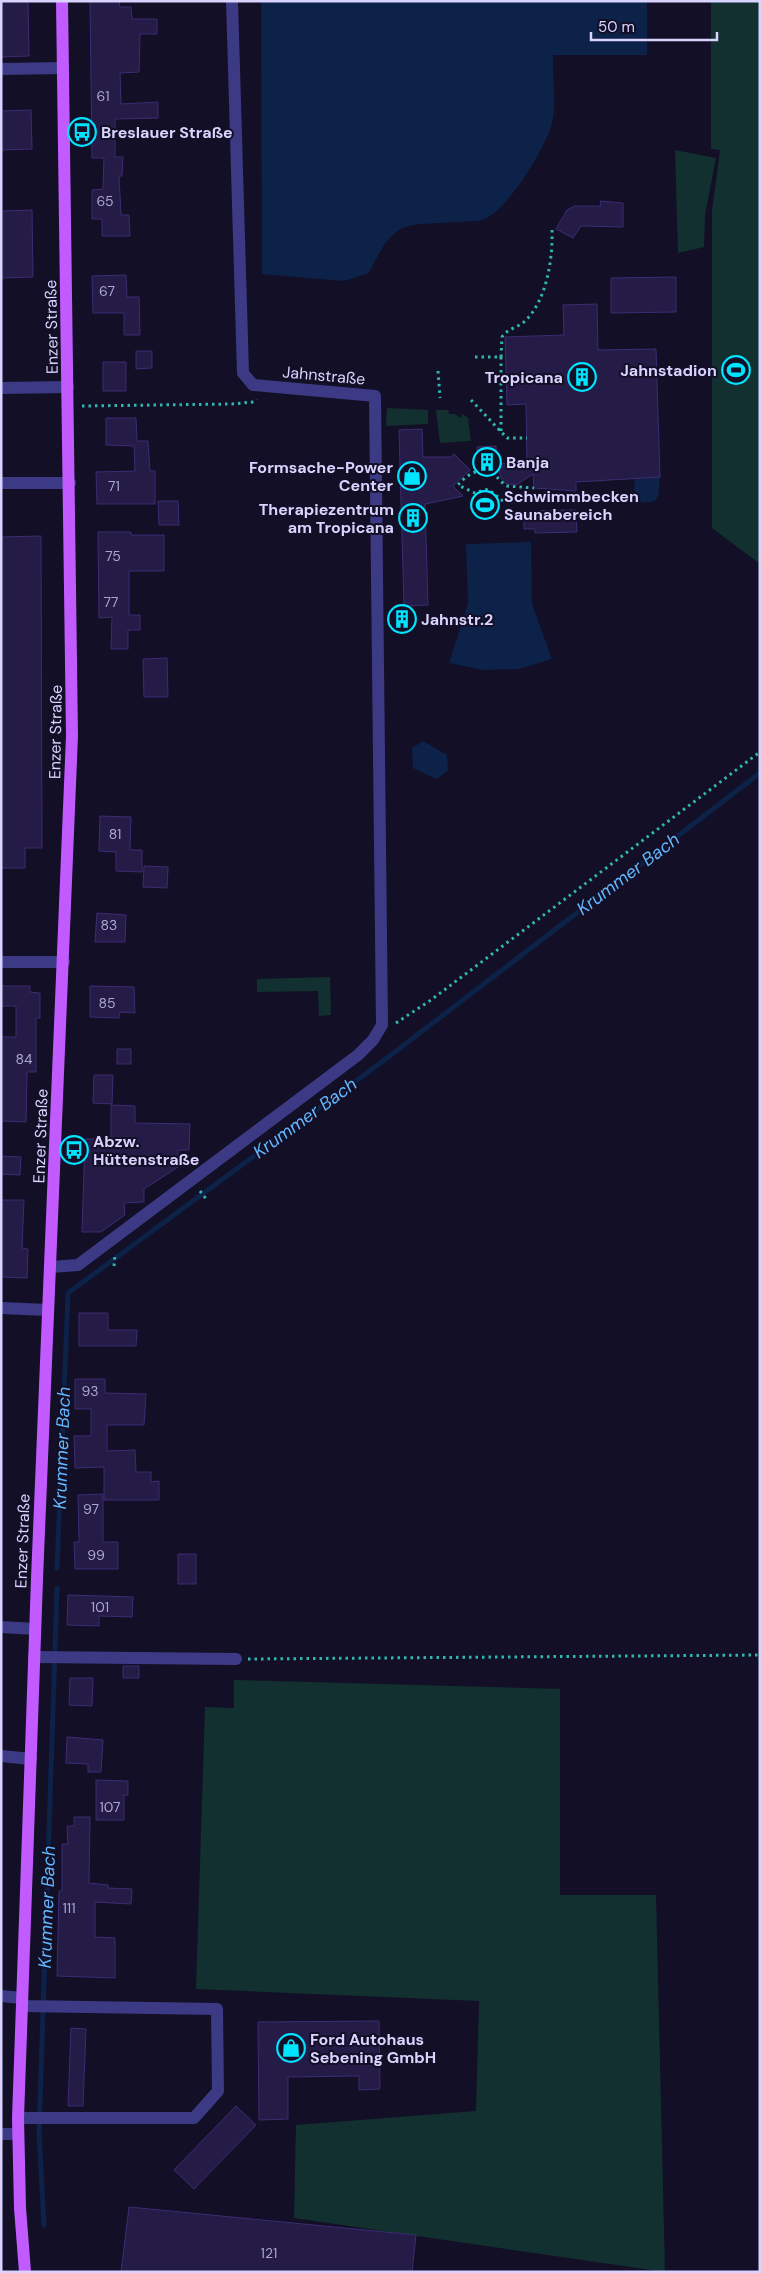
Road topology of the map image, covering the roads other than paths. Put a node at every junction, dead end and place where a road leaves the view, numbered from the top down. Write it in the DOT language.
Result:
graph roads {
  1 [pos="62,1"];
  2 [pos="232,1"];
  3 [pos="63,68"];
  4 [pos="1,69"];
  5 [pos="68,387"];
  6 [pos="1,388"];
  7 [pos="1,483"];
  8 [pos="70,483"];
  9 [pos="1,962"];
  10 [pos="64,962"];
  11 [pos="51,1267"];
  12 [pos="1,1308"];
  13 [pos="48,1310"];
  14 [pos="1,1627"];
  15 [pos="35,1629"];
  16 [pos="34,1657"];
  17 [pos="236,1659"];
  18 [pos="1,1756"];
  19 [pos="31,1759"];
  20 [pos="1,1996"];
  21 [pos="22,2002"];
  22 [pos="18,2118"];
  23 [pos="1,2134"];
  24 [pos="18,2134"];
  25 [pos="25,2272"];
  1 -- 3 [label="main road, Enzer Straße"];
  2 -- 11 [label="street, Jahnstraße"];
  3 -- 4 [label="street"];
  3 -- 5 [label="main road, Enzer Straße"];
  5 -- 6 [label="street"];
  5 -- 8 [label="main road, Enzer Straße"];
  7 -- 8 [label="street"];
  8 -- 10 [label="main road, Enzer Straße"];
  9 -- 10 [label="street"];
  10 -- 11 [label="main road, Enzer Straße"];
  11 -- 13 [label="main road, Enzer Straße"];
  12 -- 13 [label="street"];
  13 -- 15 [label="main road, Enzer Straße"];
  14 -- 15 [label="street"];
  15 -- 16 [label="main road, Enzer Straße"];
  16 -- 17 [label="street"];
  16 -- 19 [label="main road, Enzer Straße"];
  18 -- 19 [label="street"];
  19 -- 21 [label="main road, Enzer Straße"];
  20 -- 21 [label="street"];
  21 -- 22 [label="main road, Enzer Straße"];
  21 -- 22 [label="street"];
  22 -- 24 [label="main road, Enzer Straße"];
  23 -- 24 [label="street"];
  24 -- 25 [label="main road, Enzer Straße"];
}
